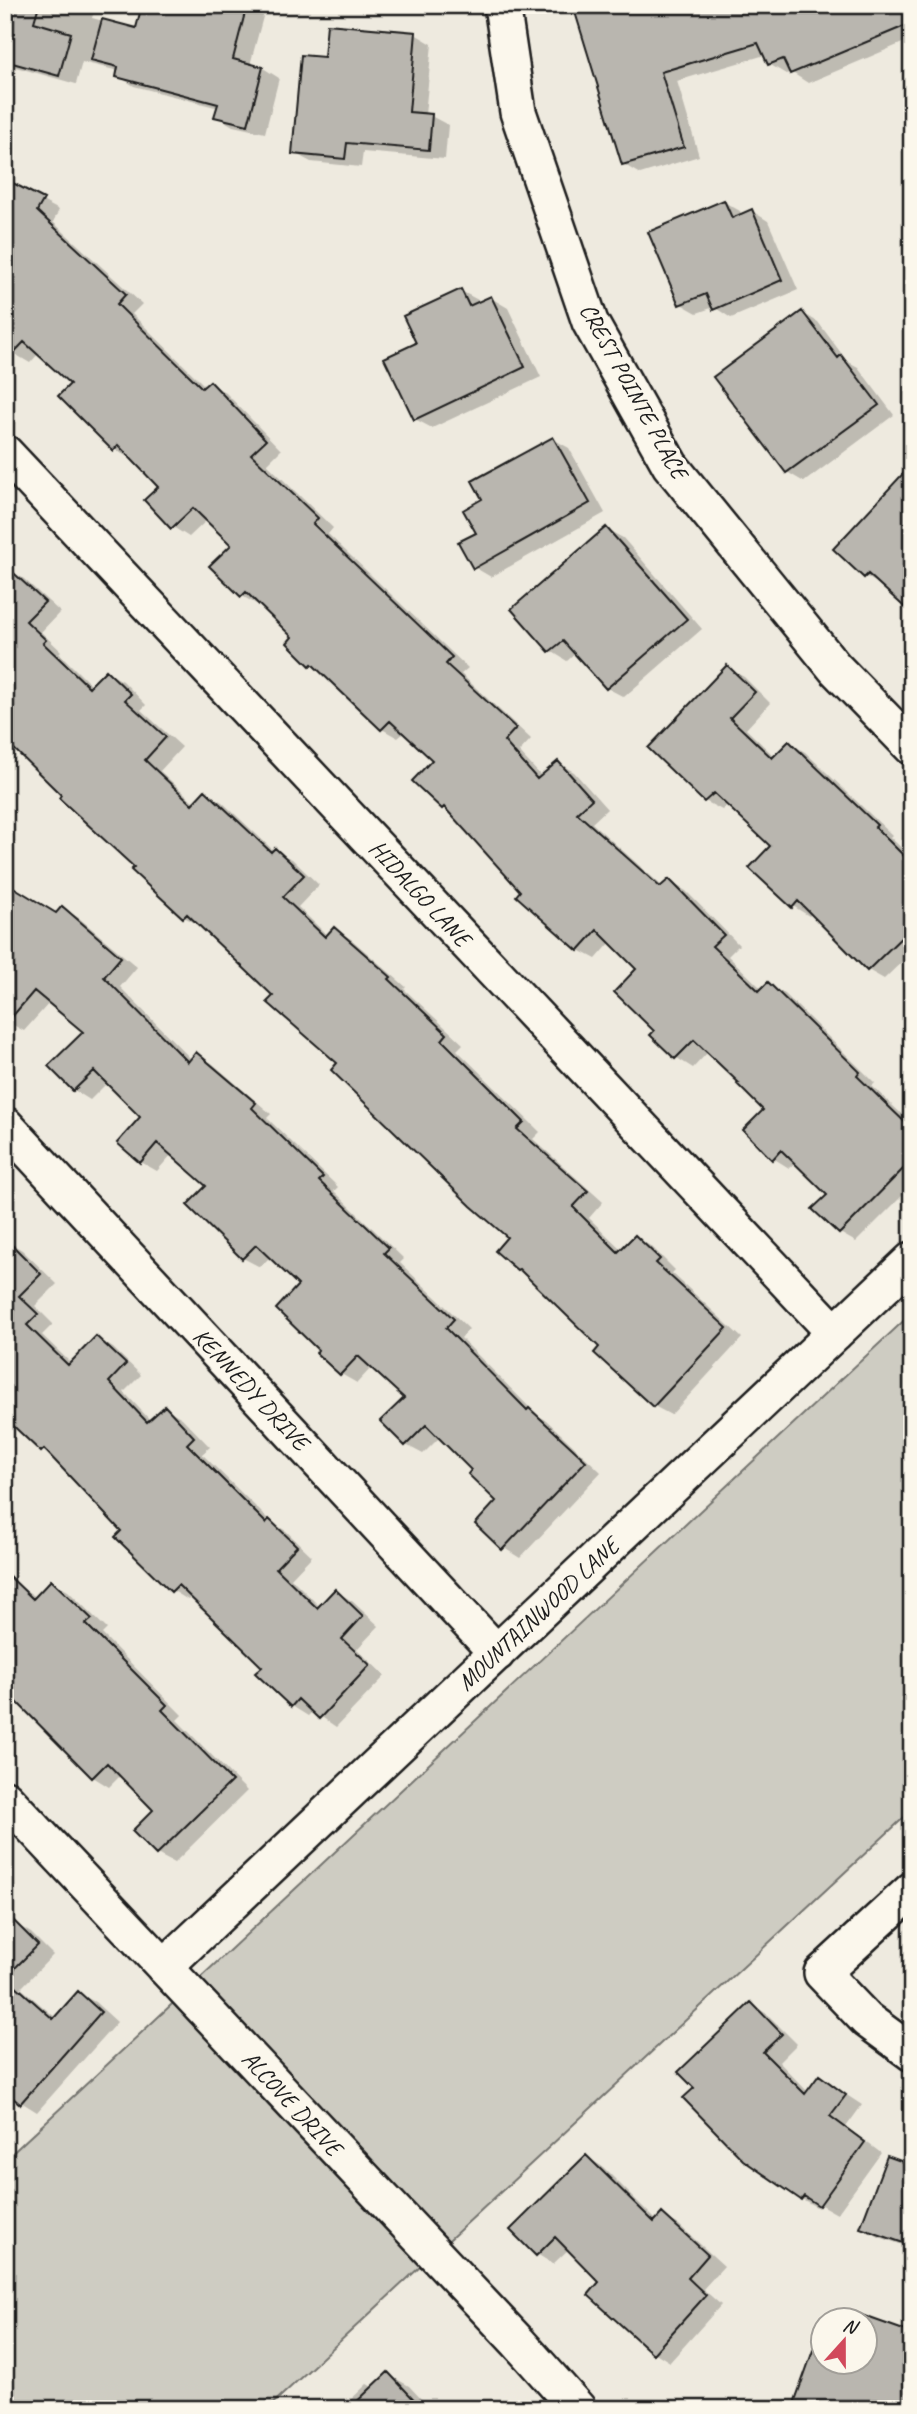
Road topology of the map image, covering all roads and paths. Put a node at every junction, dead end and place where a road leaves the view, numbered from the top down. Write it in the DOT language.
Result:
graph roads {
  1 [pos="502,5"];
  2 [pos="5,453"];
  3 [pos="912,747"];
  4 [pos="5,1125"];
  5 [pos="912,1260"];
  6 [pos="835,1333"];
  7 [pos="496,1653"];
  8 [pos="5,1798"];
  9 [pos="912,1889"];
  10 [pos="164,1967"];
  11 [pos="912,2053"];
  12 [pos="578,2409"];
  1 -- 3 [label="street, CREST POINTE PLACE"];
  2 -- 6 [label="street, HIDALGO LANE"];
  4 -- 7 [label="street, KENNEDY DRIVE"];
  5 -- 6 [label="street, MOUNTAINWOOD LANE"];
  6 -- 7 [label="street, MOUNTAINWOOD LANE"];
  7 -- 10 [label="street, MOUNTAINWOOD LANE"];
  8 -- 10 [label="street, ALCOVE DRIVE"];
  9 -- 11 [label="street"];
  10 -- 12 [label="street, ALCOVE DRIVE"];
}
